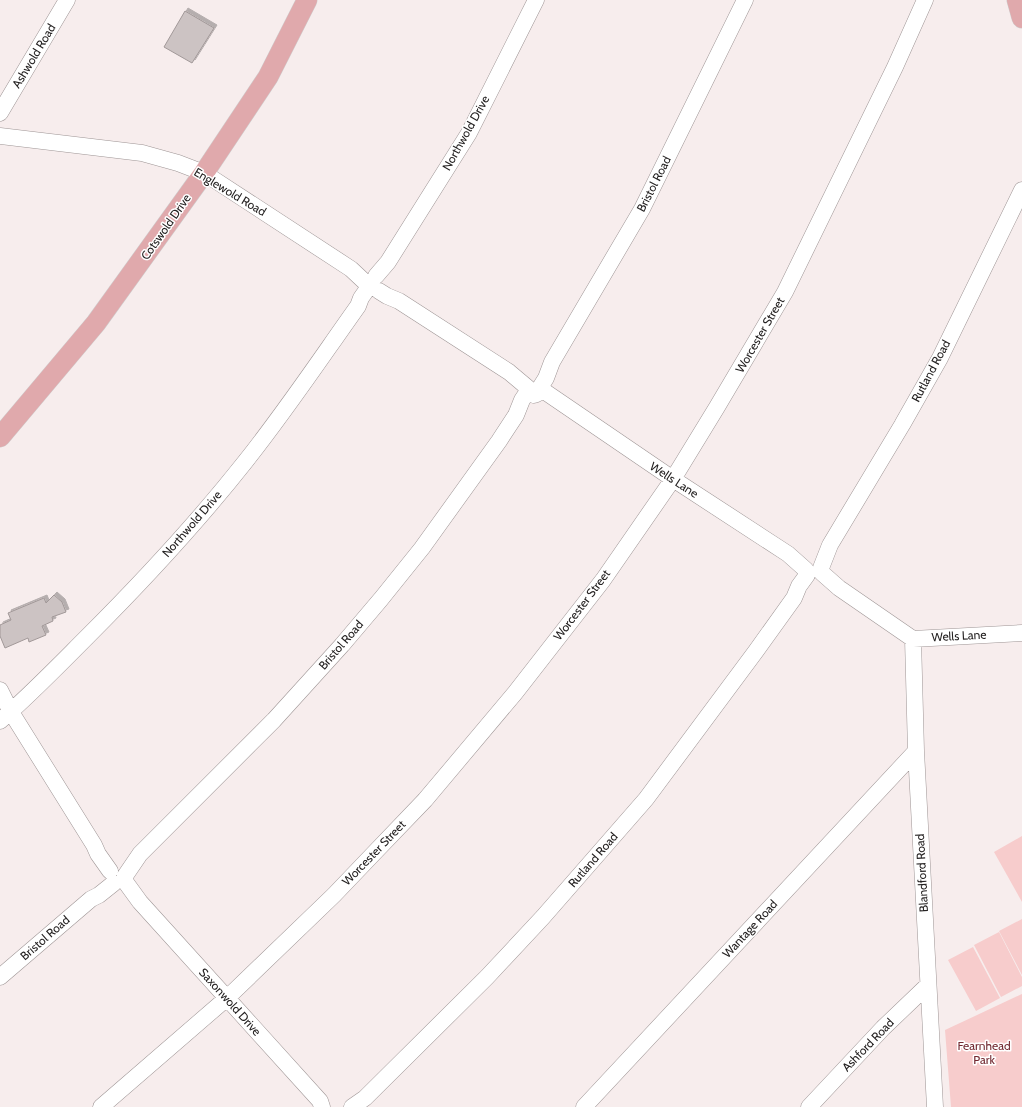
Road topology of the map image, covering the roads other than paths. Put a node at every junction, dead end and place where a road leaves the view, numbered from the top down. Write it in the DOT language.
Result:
graph roads {
  1 [pos="67,0"];
  2 [pos="307,0"];
  3 [pos="536,0"];
  4 [pos="745,0"];
  5 [pos="925,0"];
  6 [pos="1017,0"];
  7 [pos="1022,18"];
  8 [pos="0,113"];
  9 [pos="0,136"];
  10 [pos="204,173"];
  11 [pos="1022,190"];
  12 [pos="374,284"];
  13 [pos="535,388"];
  14 [pos="0,437"];
  15 [pos="673,479"];
  16 [pos="814,571"];
  17 [pos="1022,633"];
  18 [pos="913,639"];
  19 [pos="0,690"];
  20 [pos="5,717"];
  21 [pos="916,751"];
  22 [pos="117,876"];
  23 [pos="0,977"];
  24 [pos="928,985"];
  25 [pos="227,998"];
  26 [pos="359,1104"];
  27 [pos="324,1105"];
  28 [pos="101,1107"];
  29 [pos="584,1107"];
  30 [pos="809,1107"];
  31 [pos="935,1107"];
  1 -- 8 [label="street, Ashwold Road"];
  2 -- 10 [label="main road, Cotswold Drive"];
  3 -- 12 [label="street, Northwold Drive"];
  4 -- 13 [label="street, Bristol Road"];
  5 -- 15 [label="street, Worcester Street"];
  6 -- 7 [label="main road"];
  9 -- 10 [label="street, Englewold Road"];
  10 -- 12 [label="street, Englewold Road"];
  10 -- 14 [label="main road, Cotswold Drive"];
  11 -- 16 [label="street, Rutland Road"];
  12 -- 13 [label="street, Englewold Road"];
  12 -- 20 [label="street, Northwold Drive"];
  13 -- 15 [label="street, Wells Lane"];
  13 -- 22 [label="street, Bristol Road"];
  15 -- 16 [label="street, Wells Lane"];
  15 -- 25 [label="street, Worcester Street"];
  16 -- 18 [label="street, Wells Lane"];
  16 -- 26 [label="street, Rutland Road"];
  17 -- 18 [label="street, Wells Lane"];
  18 -- 21 [label="street, Blandford Road"];
  19 -- 20 [label="street, Saxonwold Drive"];
  20 -- 22 [label="street, Saxonwold Drive"];
  21 -- 24 [label="street, Blandford Road"];
  21 -- 29 [label="street, Wantage Road"];
  22 -- 23 [label="street, Bristol Road"];
  22 -- 25 [label="street, Saxonwold Drive"];
  24 -- 30 [label="street, Ashford Road"];
  24 -- 31 [label="street, Blandford Road"];
  25 -- 27 [label="street, Saxonwold Drive"];
  25 -- 28 [label="street, Worcester Street"];
}
